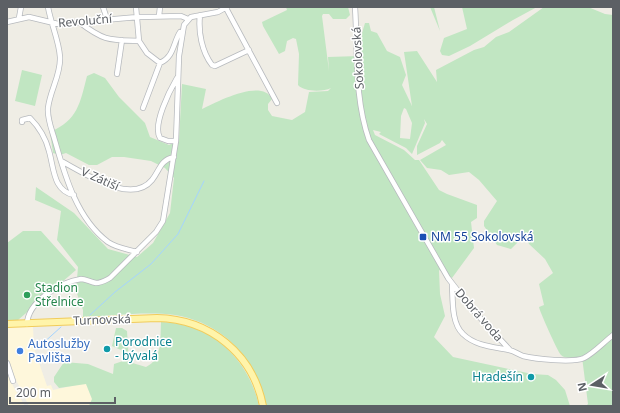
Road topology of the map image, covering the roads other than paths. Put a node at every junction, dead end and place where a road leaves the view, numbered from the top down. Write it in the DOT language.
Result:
graph roads {
  1 [pos="21,7"];
  2 [pos="48,7"];
  3 [pos="103,7"];
  4 [pos="136,7"];
  5 [pos="160,7"];
  6 [pos="227,7"];
  7 [pos="355,7"];
  8 [pos="200,15"];
  9 [pos="159,16"];
  10 [pos="138,17"];
  11 [pos="19,18"];
  12 [pos="107,19"];
  13 [pos="188,19"];
  14 [pos="7,22"];
  15 [pos="79,22"];
  16 [pos="51,23"];
  17 [pos="182,29"];
  18 [pos="122,40"];
  19 [pos="139,41"];
  20 [pos="249,50"];
  21 [pos="160,62"];
  22 [pos="117,74"];
  23 [pos="178,76"];
  24 [pos="277,103"];
  25 [pos="143,108"];
  26 [pos="22,122"];
  27 [pos="176,141"];
  28 [pos="174,157"];
  29 [pos="61,161"];
  30 [pos="74,195"];
  31 [pos="137,252"];
  32 [pos="452,284"];
  33 [pos="7,324"];
  34 [pos="27,324"];
  35 [pos="613,335"];
  36 [pos="510,350"];
  37 [pos="7,363"];
  38 [pos="13,381"];
  39 [pos="263,406"];
  1 -- 11 [label="street"];
  2 -- 16 [label="street"];
  3 -- 12 [label="street"];
  4 -- 10 [label="street"];
  5 -- 9 [label="street"];
  6 -- 8 [label="street"];
  6 -- 20 [label="street"];
  7 -- 32 [label="street, Sokolovská"];
  8 -- 13 [label="street"];
  8 -- 20 [label="street"];
  9 -- 10 [label="street, Revoluční"];
  9 -- 13 [label="street, Revoluční"];
  10 -- 12 [label="street, Revoluční"];
  10 -- 19 [label="street"];
  11 -- 14 [label="street, Revoluční"];
  11 -- 16 [label="street, Revoluční"];
  12 -- 15 [label="street, Revoluční"];
  13 -- 17 [label="street"];
  15 -- 16 [label="street, Revoluční"];
  15 -- 18 [label="street"];
  16 -- 29 [label="street"];
  17 -- 21 [label="street"];
  17 -- 23 [label="street"];
  18 -- 19 [label="street"];
  18 -- 22 [label="street"];
  19 -- 21 [label="street"];
  20 -- 24 [label="street"];
  21 -- 25 [label="street"];
  23 -- 27 [label="street"];
  23 -- 27 [label="street"];
  26 -- 30 [label="street"];
  27 -- 28 [label="street"];
  28 -- 29 [label="street, V Zátiší"];
  28 -- 31 [label="street"];
  29 -- 30 [label="street"];
  30 -- 31 [label="street"];
  31 -- 34 [label="street"];
  32 -- 36 [label="street, Dobrá voda"];
  32 -- 36 [label="street, Dobrá voda"];
  33 -- 34 [label="main road, Turnovská"];
  34 -- 39 [label="main road, Turnovská"];
  35 -- 36 [label="street, Dobrá voda"];
  37 -- 38 [label="street"];
}
